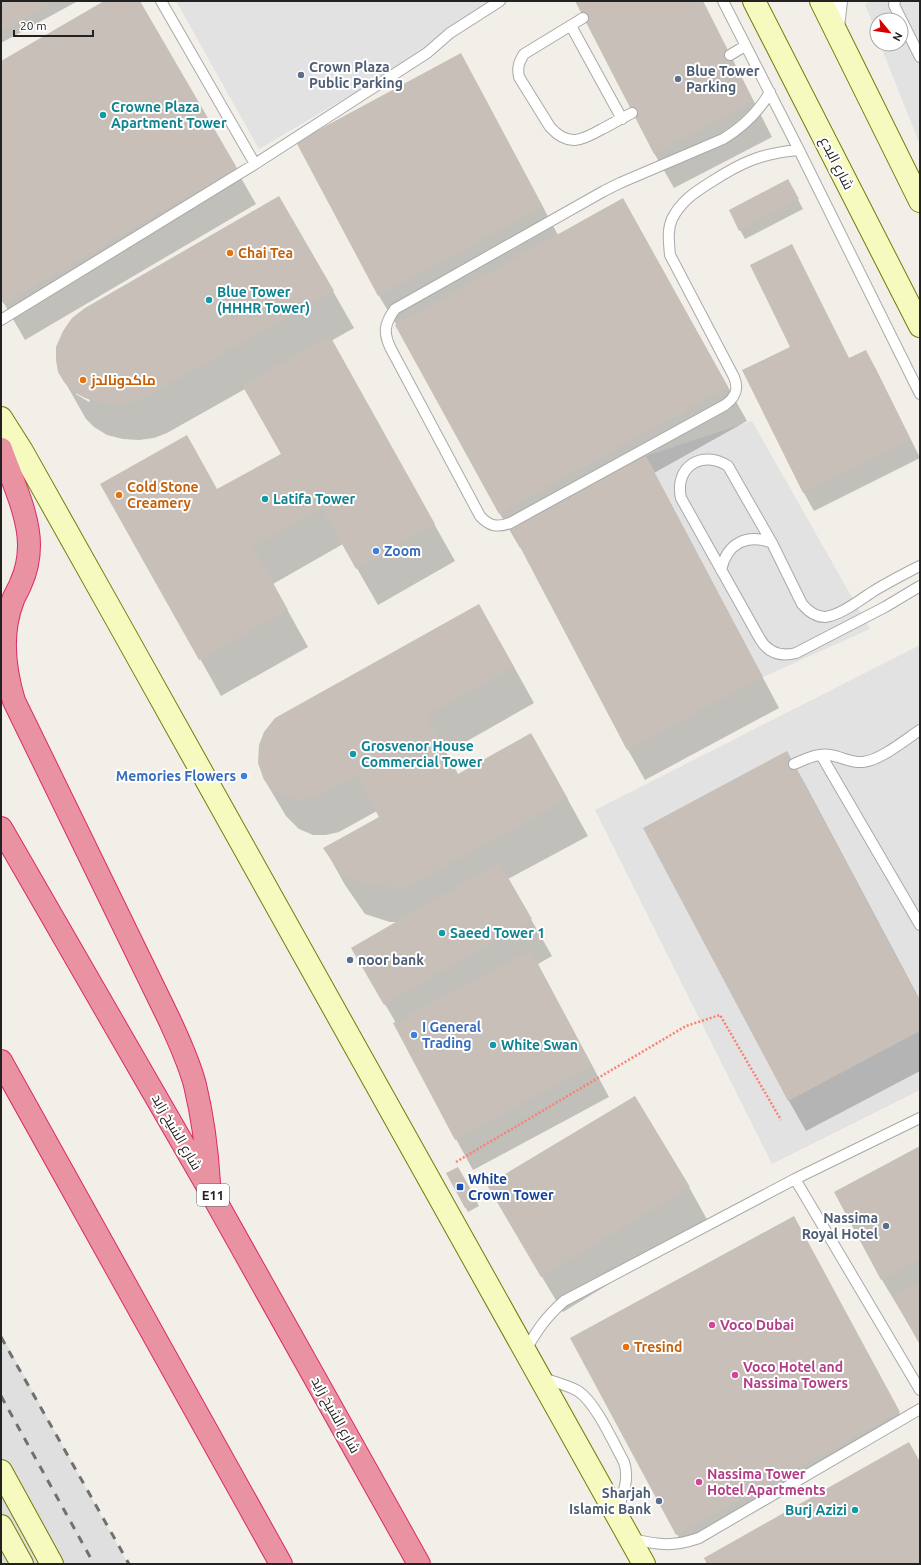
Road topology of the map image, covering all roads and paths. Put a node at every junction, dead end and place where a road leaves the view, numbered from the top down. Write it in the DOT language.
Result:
graph roads {
  1 [pos="161,1"];
  2 [pos="500,1"];
  3 [pos="723,1"];
  4 [pos="754,1"];
  5 [pos="821,1"];
  6 [pos="837,1"];
  7 [pos="895,1"];
  8 [pos="583,18"];
  9 [pos="571,26"];
  10 [pos="834,27"];
  11 [pos="745,46"];
  12 [pos="730,56"];
  13 [pos="920,57"];
  14 [pos="770,92"];
  15 [pos="632,113"];
  16 [pos="622,118"];
  17 [pos="799,150"];
  18 [pos="255,164"];
  19 [pos="920,201"];
  20 [pos="1,320"];
  21 [pos="920,326"];
  22 [pos="920,394"];
  23 [pos="1,418"];
  24 [pos="1,449"];
  25 [pos="772,543"];
  26 [pos="920,566"];
  27 [pos="721,570"];
  28 [pos="920,586"];
  29 [pos="838,613"];
  30 [pos="845,626"];
  31 [pos="920,730"];
  32 [pos="821,755"];
  33 [pos="794,764"];
  34 [pos="1,828"];
  35 [pos="920,925"];
  36 [pos="1,1061"];
  37 [pos="1,1076"];
  38 [pos="18,1093"];
  39 [pos="920,1118"];
  40 [pos="780,1120"];
  41 [pos="456,1162"];
  42 [pos="795,1179"];
  43 [pos="209,1188"];
  44 [pos="525,1351"];
  45 [pos="538,1376"];
  46 [pos="920,1390"];
  47 [pos="920,1410"];
  48 [pos="1,1471"];
  49 [pos="616,1515"];
  50 [pos="1,1526"];
  51 [pos="630,1539"];
  52 [pos="22,1564"];
  53 [pos="52,1564"];
  54 [pos="281,1564"];
  55 [pos="419,1564"];
  56 [pos="644,1564"];
  1 -- 18 [label="lane"];
  2 -- 18 [label="lane"];
  3 -- 11 [label="lane"];
  4 -- 21 [label="street, شارع البدع"];
  5 -- 10 [label="street"];
  6 -- 10 [label="street"];
  7 -- 13 [label="lane"];
  8 -- 9 [label="lane"];
  9 -- 16 [label="lane"];
  9 -- 16 [label="lane"];
  10 -- 19 [label="street"];
  11 -- 12 [label="lane"];
  11 -- 14 [label="lane"];
  14 -- 17 [label="lane"];
  14 -- 17 [label="lane"];
  15 -- 16 [label="lane"];
  17 -- 22 [label="lane"];
  18 -- 20 [label="lane"];
  23 -- 44 [label="street"];
  24 -- 43 [label="highway"];
  25 -- 27 [label="lane"];
  25 -- 27 [label="lane"];
  25 -- 29 [label="lane"];
  26 -- 29 [label="lane"];
  27 -- 30 [label="lane"];
  28 -- 30 [label="lane"];
  29 -- 30 [label="lane"];
  31 -- 32 [label="lane"];
  32 -- 33 [label="lane"];
  32 -- 35 [label="lane"];
  34 -- 43 [label="highway, شارع الشيخ زايد / E11"];
  36 -- 38 [label="highway"];
  37 -- 38 [label="highway"];
  38 -- 54 [label="highway"];
  39 -- 42 [label="lane"];
  40 -- 41 [label="path"];
  42 -- 44 [label="lane"];
  42 -- 46 [label="lane"];
  43 -- 55 [label="highway, شارع الشيخ زايد / E11"];
  44 -- 45 [label="street"];
  45 -- 49 [label="street"];
  45 -- 49 [label="lane"];
  47 -- 51 [label="lane"];
  48 -- 53 [label="street"];
  49 -- 51 [label="street"];
  50 -- 52 [label="street"];
  51 -- 56 [label="street"];
}
